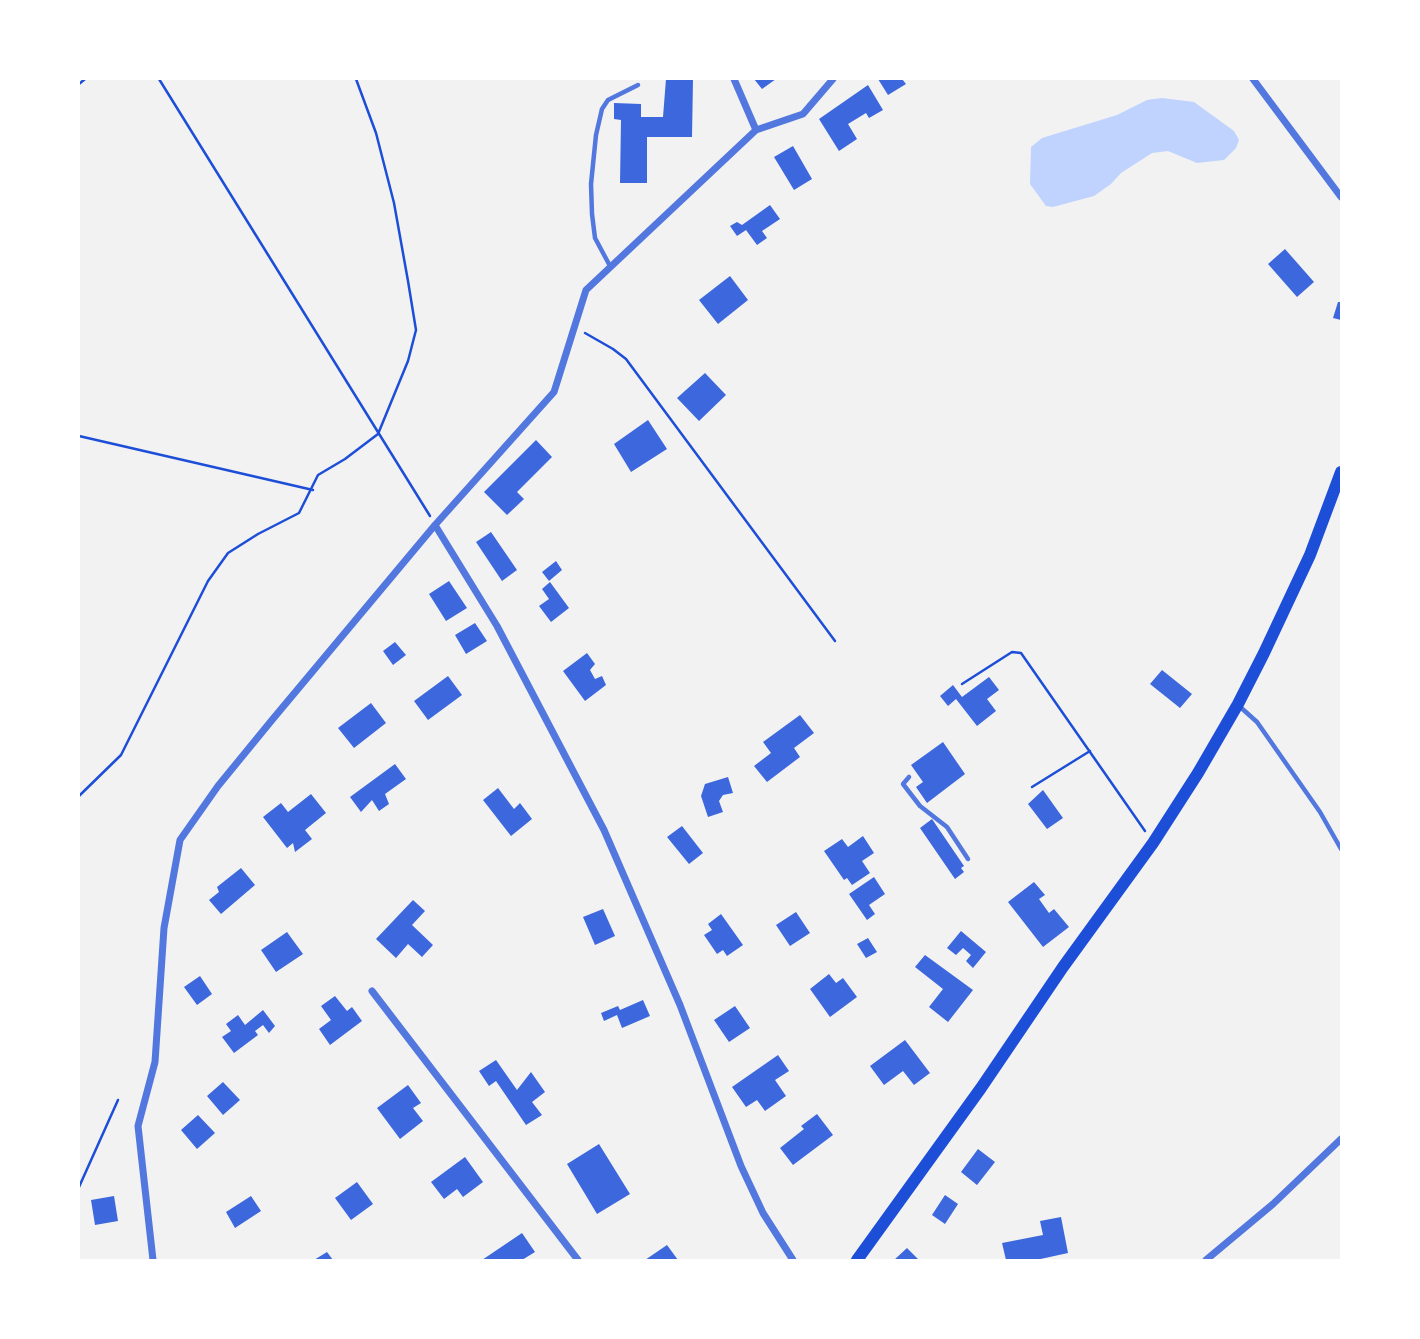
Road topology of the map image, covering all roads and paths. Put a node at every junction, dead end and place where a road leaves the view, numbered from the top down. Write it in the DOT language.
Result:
graph roads {
  1 [pos="85,79"];
  2 [pos="159,79"];
  3 [pos="356,79"];
  4 [pos="734,79"];
  5 [pos="833,79"];
  6 [pos="1253,79"];
  7 [pos="79,84"];
  8 [pos="638,85"];
  9 [pos="756,130"];
  10 [pos="1341,197"];
  11 [pos="611,267"];
  12 [pos="572,330"];
  13 [pos="378,434"];
  14 [pos="79,436"];
  15 [pos="1341,471"];
  16 [pos="313,490"];
  17 [pos="435,525"];
  18 [pos="835,640"];
  19 [pos="962,684"];
  20 [pos="1238,704"];
  21 [pos="1090,751"];
  22 [pos="909,777"];
  23 [pos="1032,787"];
  24 [pos="79,796"];
  25 [pos="1153,842"];
  26 [pos="1341,849"];
  27 [pos="968,859"];
  28 [pos="372,991"];
  29 [pos="118,1100"];
  30 [pos="1341,1139"];
  31 [pos="79,1187"];
  32 [pos="153,1260"];
  33 [pos="578,1260"];
  34 [pos="793,1260"];
  35 [pos="856,1260"];
  36 [pos="1206,1260"];
  1 -- 7 [label="path"];
  2 -- 13 [label="path"];
  3 -- 13 [label="path"];
  4 -- 9 [label="street"];
  5 -- 9 [label="street"];
  6 -- 10 [label="street"];
  8 -- 11 [label="lane"];
  9 -- 11 [label="street"];
  11 -- 12 [label="street"];
  12 -- 17 [label="street"];
  12 -- 18 [label="path"];
  13 -- 16 [label="path"];
  13 -- 17 [label="path"];
  14 -- 16 [label="path"];
  15 -- 20 [label="main road"];
  16 -- 24 [label="path"];
  17 -- 32 [label="street"];
  17 -- 34 [label="street"];
  19 -- 21 [label="path"];
  20 -- 25 [label="main road"];
  20 -- 26 [label="lane"];
  21 -- 23 [label="path"];
  21 -- 25 [label="path"];
  22 -- 27 [label="lane"];
  25 -- 35 [label="main road"];
  28 -- 33 [label="street"];
  29 -- 31 [label="path"];
  30 -- 36 [label="street"];
}
